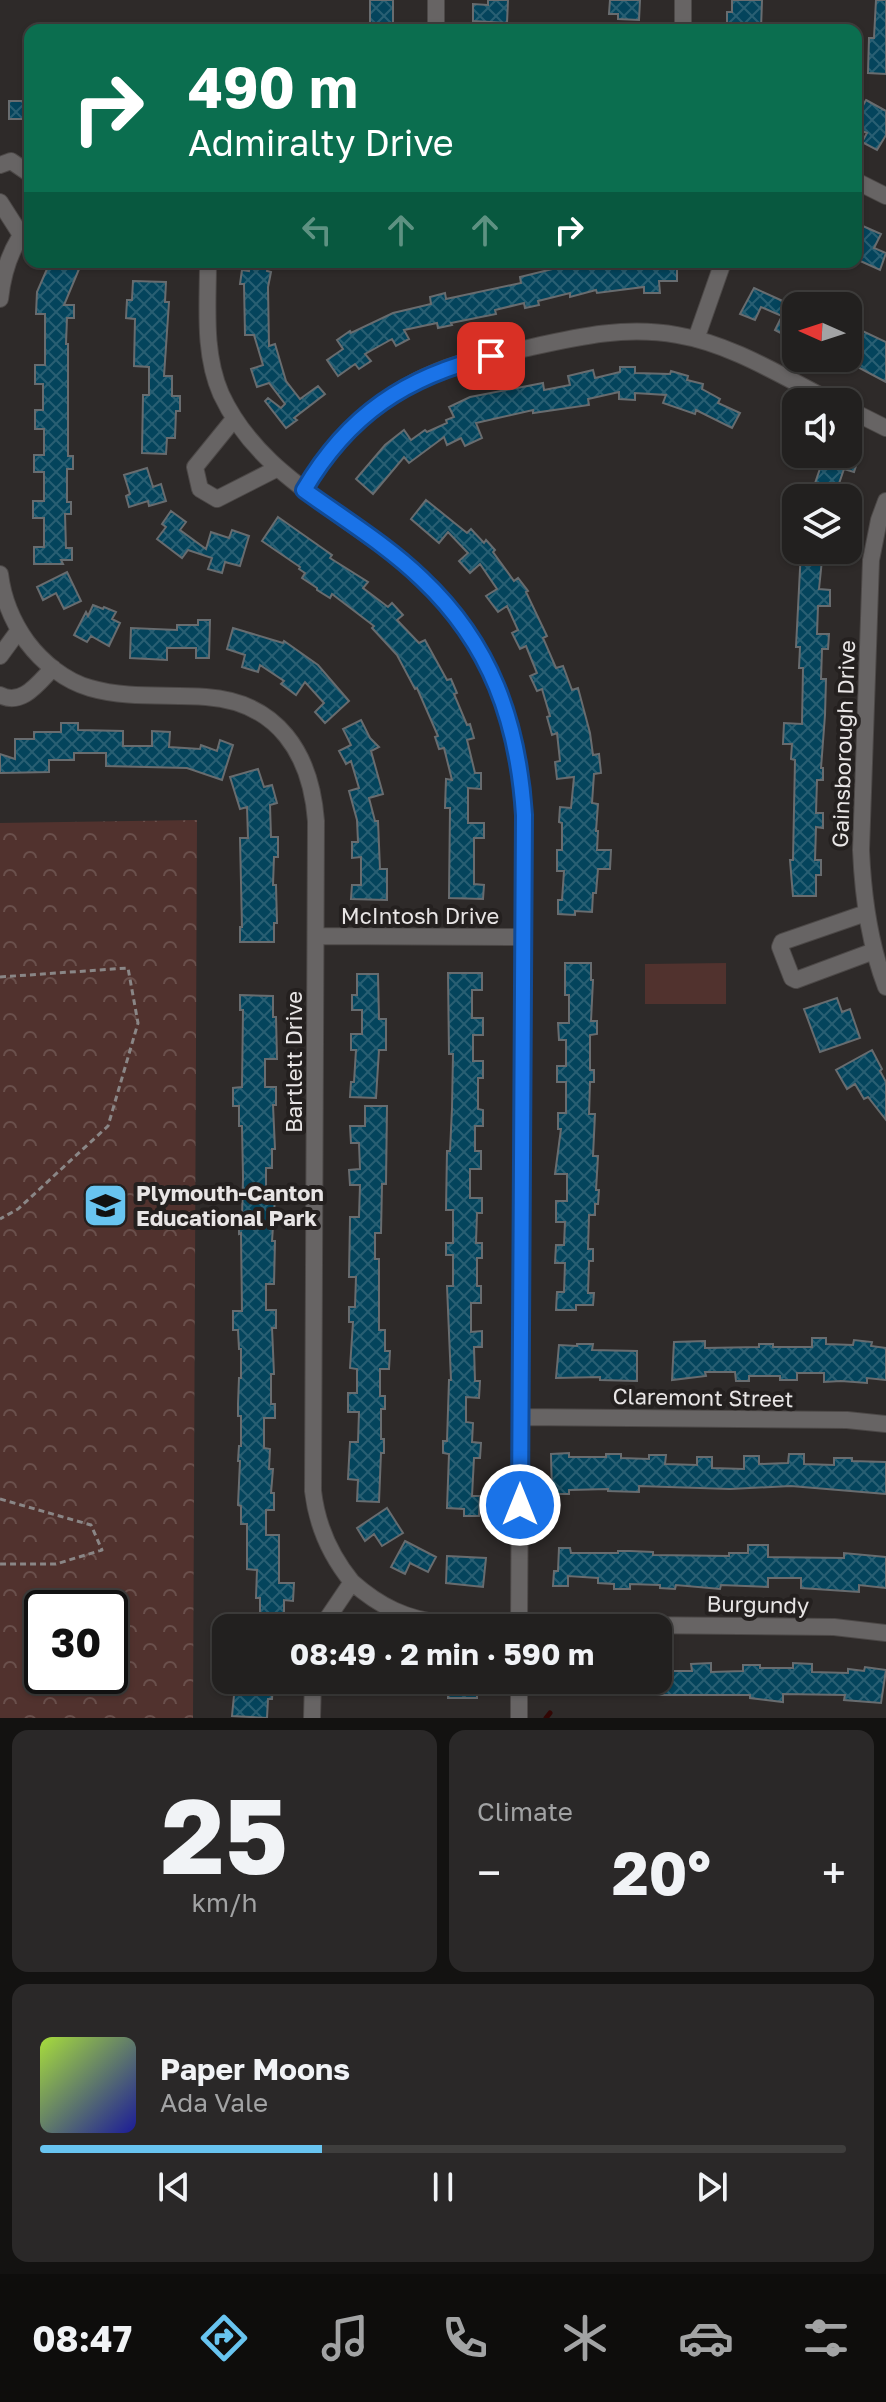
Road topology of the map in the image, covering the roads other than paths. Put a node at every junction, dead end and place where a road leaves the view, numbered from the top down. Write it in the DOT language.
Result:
graph roads {
  1 [pos="436,0"];
  2 [pos="683,0"];
  3 [pos="436,24"];
  4 [pos="683,24"];
  5 [pos="0,165"];
  6 [pos="24,170"];
  7 [pos="862,184"];
  8 [pos="886,196"];
  9 [pos="0,202"];
  10 [pos="24,228"];
  11 [pos="24,234"];
  12 [pos="208,268"];
  13 [pos="721,268"];
  14 [pos="0,299"];
  15 [pos="696,339"];
  16 [pos="805,388"];
  17 [pos="862,416"];
  18 [pos="234,419"];
  19 [pos="886,428"];
  20 [pos="276,469"];
  21 [pos="304,490"];
  22 [pos="886,501"];
  23 [pos="0,574"];
  24 [pos="19,630"];
  25 [pos="0,656"];
  26 [pos="53,668"];
  27 [pos="0,695"];
  28 [pos="867,917"];
  29 [pos="886,918"];
  30 [pos="316,936"];
  31 [pos="523,937"];
  32 [pos="874,951"];
  33 [pos="886,987"];
  34 [pos="520,1417"];
  35 [pos="886,1424"];
  36 [pos="352,1582"];
  37 [pos="330,1614"];
  38 [pos="403,1614"];
  39 [pos="519,1614"];
  40 [pos="672,1626"];
  41 [pos="886,1633"];
  42 [pos="313,1694"];
  43 [pos="519,1694"];
  44 [pos="312,1718"];
  45 [pos="519,1718"];
  1 -- 3 [label="street"];
  2 -- 4 [label="street"];
  5 -- 6 [label="street"];
  7 -- 8 [label="street"];
  9 -- 10 [label="street"];
  11 -- 14 [label="street"];
  12 -- 18 [label="street"];
  13 -- 15 [label="street"];
  15 -- 16 [label="street"];
  15 -- 21 [label="street"];
  17 -- 19 [label="street"];
  18 -- 20 [label="street"];
  18 -- 20 [label="street"];
  20 -- 21 [label="street"];
  21 -- 31 [label="street"];
  22 -- 28 [label="street, Gainsborough Drive"];
  23 -- 24 [label="street, Bartlett Drive"];
  24 -- 25 [label="street"];
  24 -- 26 [label="street, Bartlett Drive"];
  26 -- 27 [label="street"];
  26 -- 30 [label="street, Bartlett Drive"];
  28 -- 29 [label="street"];
  28 -- 32 [label="street, Gainsborough Drive"];
  28 -- 32 [label="street"];
  30 -- 31 [label="street, McIntosh Drive"];
  30 -- 36 [label="street, Bartlett Drive"];
  31 -- 34 [label="street"];
  32 -- 33 [label="street, Gainsborough Drive"];
  34 -- 35 [label="street, Claremont Street"];
  34 -- 39 [label="street"];
  36 -- 37 [label="street"];
  36 -- 38 [label="street, Burgundy"];
  40 -- 41 [label="street, Burgundy"];
  42 -- 44 [label="street"];
  43 -- 45 [label="street"];
}
